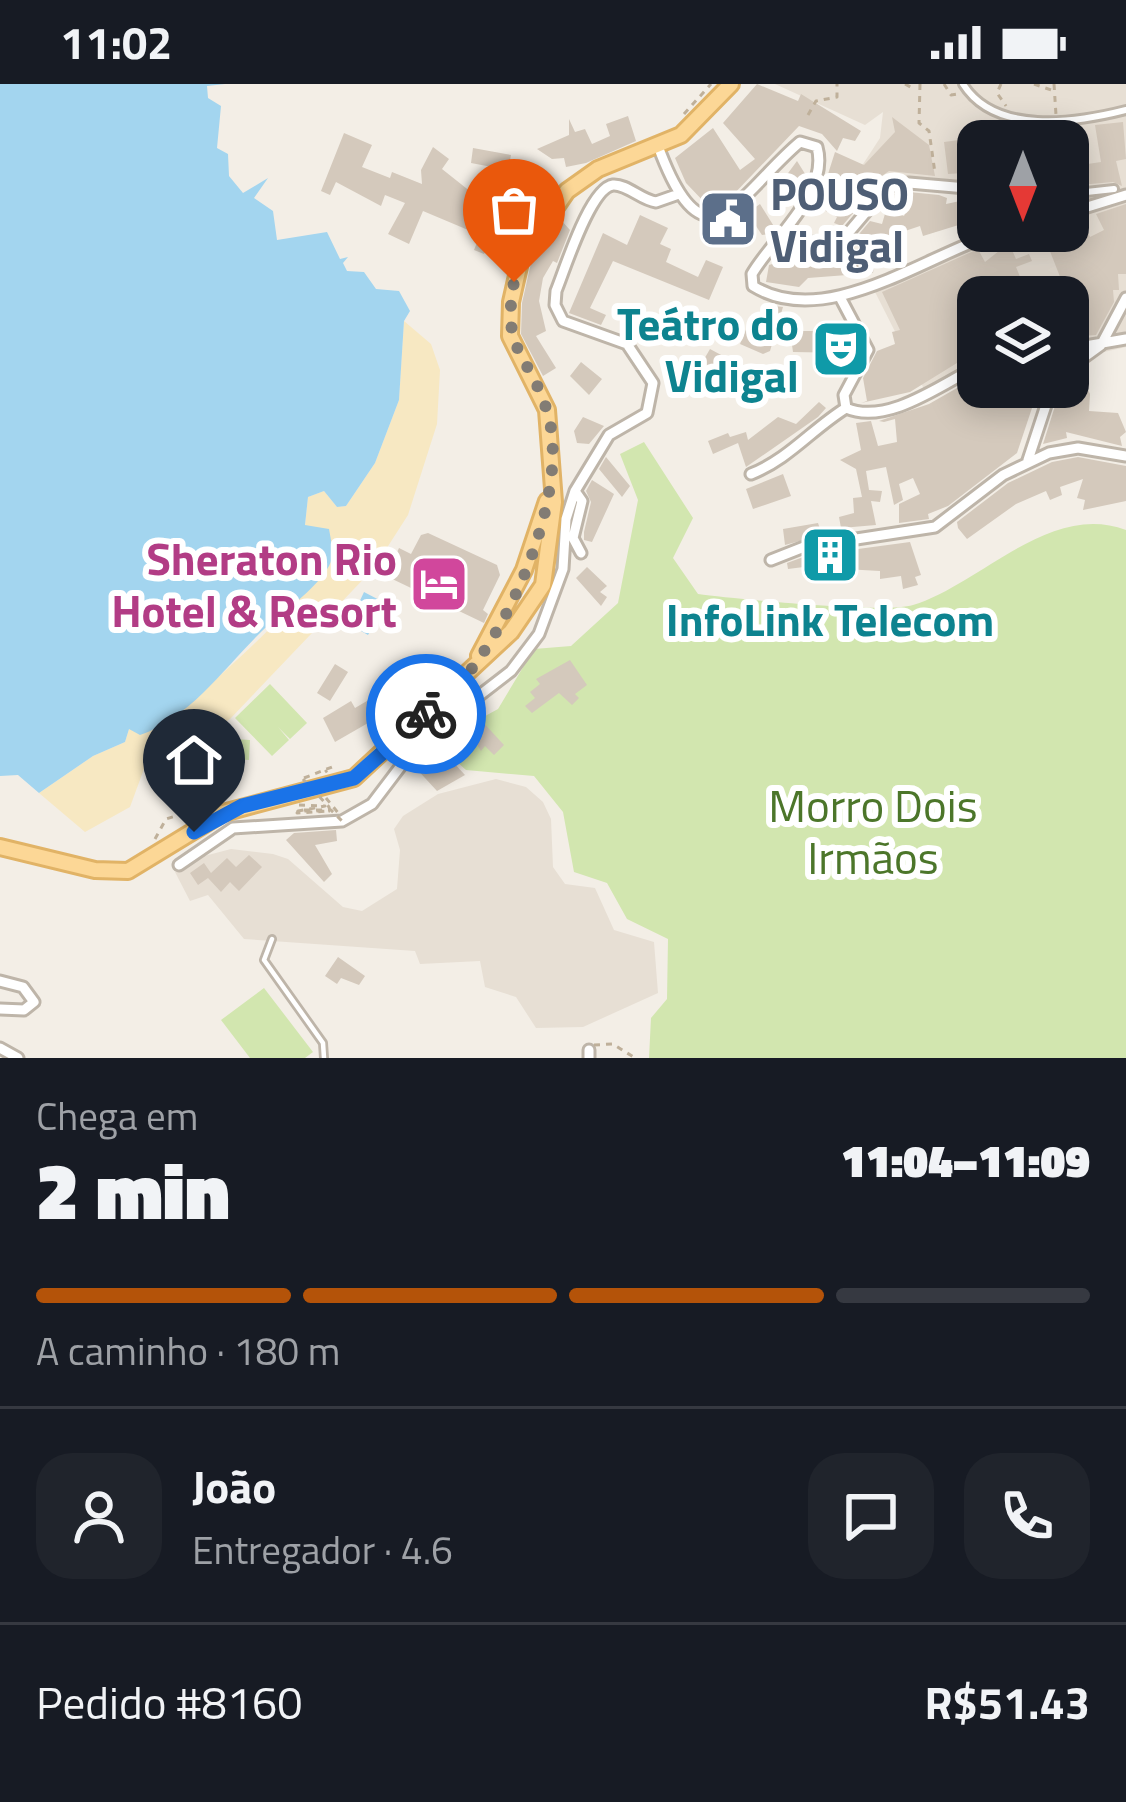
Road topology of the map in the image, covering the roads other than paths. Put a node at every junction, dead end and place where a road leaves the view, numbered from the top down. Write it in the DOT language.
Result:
graph roads {
  1 [pos="730,84"];
  2 [pos="964,86"];
  3 [pos="1126,110"];
  4 [pos="658,146"];
  5 [pos="957,188"];
  6 [pos="1114,189"];
  7 [pos="1089,192"];
  8 [pos="676,195"];
  9 [pos="1126,195"];
  10 [pos="1089,206"];
  11 [pos="783,236"];
  12 [pos="957,246"];
  13 [pos="1126,298"];
  14 [pos="841,299"];
  15 [pos="1126,339"];
  16 [pos="1101,346"];
  17 [pos="1089,347"];
  18 [pos="1089,354"];
  19 [pos="957,376"];
  20 [pos="846,408"];
  21 [pos="1045,408"];
  22 [pos="1126,456"];
  23 [pos="1028,460"];
  24 [pos="751,474"];
  25 [pos="553,476"];
  26 [pos="575,490"];
  27 [pos="581,553"];
  28 [pos="549,556"];
  29 [pos="770,560"];
  30 [pos="524,570"];
  31 [pos="530,609"];
  32 [pos="466,675"];
  33 [pos="0,847"];
  34 [pos="179,865"];
  35 [pos="272,939"];
  36 [pos="0,981"];
  37 [pos="0,1009"];
  38 [pos="0,1048"];
  39 [pos="18,1058"];
  40 [pos="324,1058"];
  1 -- 4 [label="main road"];
  2 -- 3 [label="street"];
  4 -- 8 [label="street"];
  4 -- 25 [label="main road"];
  5 -- 11 [label="street"];
  6 -- 7 [label="street"];
  8 -- 11 [label="street"];
  8 -- 26 [label="street"];
  9 -- 10 [label="street"];
  11 -- 14 [label="street"];
  12 -- 14 [label="street"];
  13 -- 16 [label="street"];
  14 -- 20 [label="street"];
  15 -- 16 [label="street"];
  16 -- 17 [label="street"];
  16 -- 18 [label="street"];
  19 -- 20 [label="street"];
  20 -- 24 [label="street"];
  21 -- 23 [label="street"];
  22 -- 23 [label="street"];
  23 -- 29 [label="street"];
  25 -- 28 [label="main road"];
  25 -- 30 [label="main road"];
  26 -- 27 [label="street"];
  26 -- 34 [label="street"];
  28 -- 30 [label="main road"];
  28 -- 31 [label="main road"];
  30 -- 31 [label="main road"];
  30 -- 32 [label="main road"];
  31 -- 32 [label="main road"];
  32 -- 33 [label="main road"];
  35 -- 40 [label="lane"];
  36 -- 37 [label="street"];
  38 -- 39 [label="street"];
}
